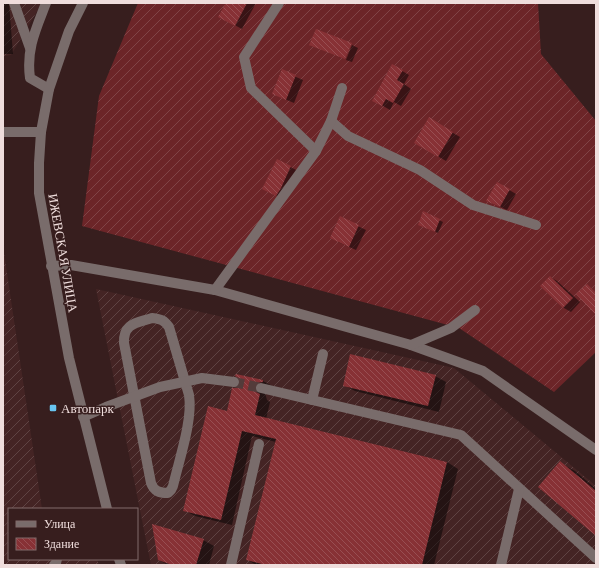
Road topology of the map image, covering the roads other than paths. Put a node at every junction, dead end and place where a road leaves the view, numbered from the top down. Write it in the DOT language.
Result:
graph roads {
  1 [pos="14,3"];
  2 [pos="46,3"];
  3 [pos="82,3"];
  4 [pos="280,3"];
  5 [pos="30,48"];
  6 [pos="49,88"];
  7 [pos="342,88"];
  8 [pos="331,121"];
  9 [pos="3,132"];
  10 [pos="41,132"];
  11 [pos="316,151"];
  12 [pos="536,225"];
  13 [pos="51,266"];
  14 [pos="215,290"];
  15 [pos="475,310"];
  16 [pos="411,345"];
  17 [pos="323,354"];
  18 [pos="185,381"];
  19 [pos="234,382"];
  20 [pos="261,388"];
  21 [pos="134,396"];
  22 [pos="312,400"];
  23 [pos="83,417"];
  24 [pos="259,444"];
  25 [pos="596,450"];
  26 [pos="520,489"];
  27 [pos="107,508"];
  28 [pos="596,558"];
  29 [pos="231,565"];
  30 [pos="501,565"];
  1 -- 5 [label="street"];
  2 -- 5 [label="street"];
  3 -- 6 [label="street, ИЖЕВСКАЯ УЛИЦА"];
  4 -- 11 [label="street"];
  5 -- 6 [label="street"];
  6 -- 10 [label="street, ИЖЕВСКАЯ УЛИЦА"];
  7 -- 8 [label="street"];
  8 -- 11 [label="street"];
  8 -- 12 [label="street"];
  9 -- 10 [label="street"];
  10 -- 13 [label="street, ИЖЕВСКАЯ УЛИЦА"];
  11 -- 14 [label="street"];
  13 -- 14 [label="street"];
  13 -- 23 [label="street, ИЖЕВСКАЯ УЛИЦА"];
  14 -- 16 [label="street"];
  15 -- 16 [label="street"];
  16 -- 25 [label="street"];
  17 -- 22 [label="street"];
  18 -- 19 [label="street"];
  18 -- 21 [label="street"];
  18 -- 21 [label="street"];
  18 -- 21 [label="street"];
  20 -- 22 [label="street"];
  21 -- 23 [label="street"];
  22 -- 26 [label="street"];
  23 -- 27 [label="street, ИЖЕВСКАЯ УЛИЦА"];
  24 -- 29 [label="street"];
  26 -- 28 [label="street"];
  26 -- 30 [label="street"];
}
